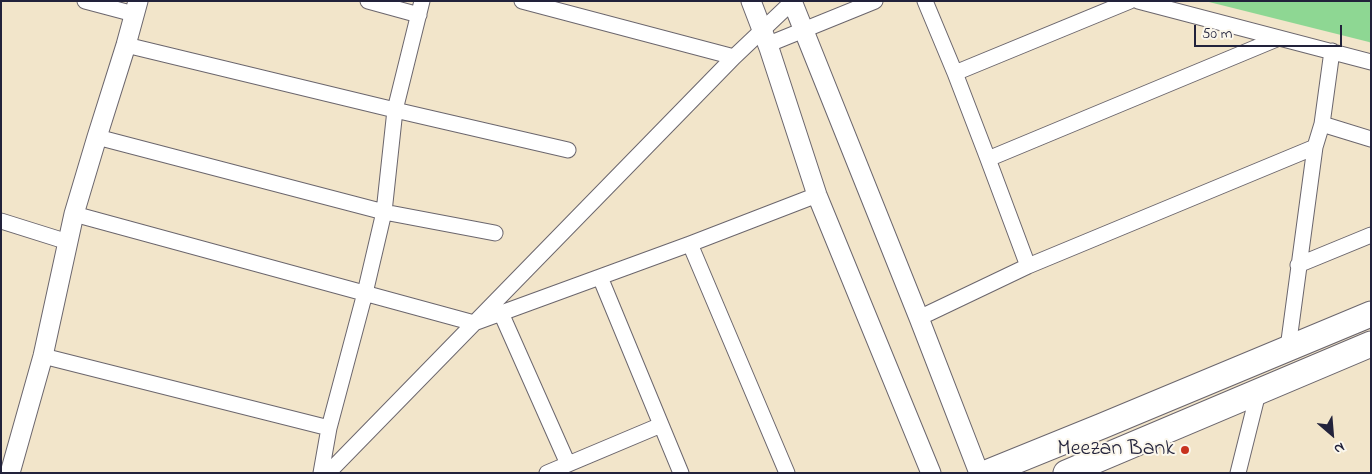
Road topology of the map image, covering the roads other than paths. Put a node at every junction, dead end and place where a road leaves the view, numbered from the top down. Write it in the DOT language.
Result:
graph roads {
  1 [pos="85,1"];
  2 [pos="368,1"];
  3 [pos="522,1"];
  4 [pos="751,1"];
  5 [pos="793,1"];
  6 [pos="875,1"];
  7 [pos="925,1"];
  8 [pos="1130,1"];
  9 [pos="1138,1"];
  10 [pos="136,8"];
  11 [pos="421,8"];
  12 [pos="800,32"];
  13 [pos="1279,38"];
  14 [pos="768,40"];
  15 [pos="126,45"];
  16 [pos="1332,51"];
  17 [pos="734,57"];
  18 [pos="1371,62"];
  19 [pos="956,73"];
  20 [pos="395,110"];
  21 [pos="1322,124"];
  22 [pos="97,137"];
  23 [pos="1371,139"];
  24 [pos="1315,147"];
  25 [pos="568,150"];
  26 [pos="988,159"];
  27 [pos="816,195"];
  28 [pos="384,212"];
  29 [pos="74,214"];
  30 [pos="1,221"];
  31 [pos="495,232"];
  32 [pos="1371,235"];
  33 [pos="68,242"];
  34 [pos="690,244"];
  35 [pos="1298,265"];
  36 [pos="1028,266"];
  37 [pos="600,277"];
  38 [pos="365,293"];
  39 [pos="501,313"];
  40 [pos="1371,314"];
  41 [pos="919,318"];
  42 [pos="474,323"];
  43 [pos="1371,344"];
  44 [pos="1288,348"];
  45 [pos="43,356"];
  46 [pos="1258,392"];
  47 [pos="661,425"];
  48 [pos="328,428"];
  49 [pos="568,464"];
  50 [pos="10,473"];
  51 [pos="321,473"];
  52 [pos="328,473"];
  53 [pos="546,473"];
  54 [pos="681,473"];
  55 [pos="787,473"];
  56 [pos="931,473"];
  57 [pos="979,473"];
  58 [pos="986,473"];
  59 [pos="1066,473"];
  60 [pos="1238,473"];
  1 -- 10 [label="street"];
  2 -- 11 [label="street"];
  3 -- 17 [label="street"];
  4 -- 14 [label="street"];
  5 -- 12 [label="street"];
  5 -- 14 [label="street"];
  6 -- 12 [label="street"];
  7 -- 19 [label="street"];
  8 -- 19 [label="street"];
  9 -- 13 [label="street"];
  10 -- 15 [label="street"];
  11 -- 20 [label="street"];
  12 -- 14 [label="street"];
  12 -- 41 [label="street"];
  13 -- 16 [label="street"];
  13 -- 26 [label="street"];
  14 -- 17 [label="street"];
  14 -- 27 [label="street"];
  15 -- 20 [label="street"];
  15 -- 22 [label="street"];
  16 -- 18 [label="street"];
  16 -- 21 [label="street"];
  17 -- 42 [label="street"];
  19 -- 26 [label="street"];
  20 -- 25 [label="street"];
  20 -- 28 [label="street"];
  21 -- 23 [label="street"];
  21 -- 24 [label="street"];
  22 -- 28 [label="street"];
  22 -- 29 [label="street"];
  24 -- 35 [label="street"];
  24 -- 36 [label="street"];
  26 -- 36 [label="street"];
  27 -- 34 [label="street"];
  27 -- 56 [label="street"];
  28 -- 31 [label="street"];
  28 -- 38 [label="street"];
  29 -- 33 [label="street"];
  29 -- 38 [label="street"];
  30 -- 33 [label="street"];
  32 -- 35 [label="street"];
  33 -- 45 [label="street"];
  34 -- 37 [label="street"];
  34 -- 55 [label="street"];
  35 -- 44 [label="street"];
  36 -- 41 [label="street"];
  37 -- 39 [label="street"];
  37 -- 47 [label="street"];
  38 -- 42 [label="street"];
  38 -- 48 [label="street"];
  39 -- 42 [label="street"];
  39 -- 49 [label="street"];
  40 -- 44 [label="main road"];
  41 -- 57 [label="street"];
  42 -- 52 [label="street"];
  43 -- 46 [label="main road"];
  44 -- 58 [label="main road"];
  45 -- 48 [label="street"];
  45 -- 50 [label="street"];
  46 -- 59 [label="main road"];
  46 -- 60 [label="street"];
  47 -- 49 [label="street"];
  47 -- 54 [label="street"];
  48 -- 51 [label="street"];
  49 -- 53 [label="street"];
}
